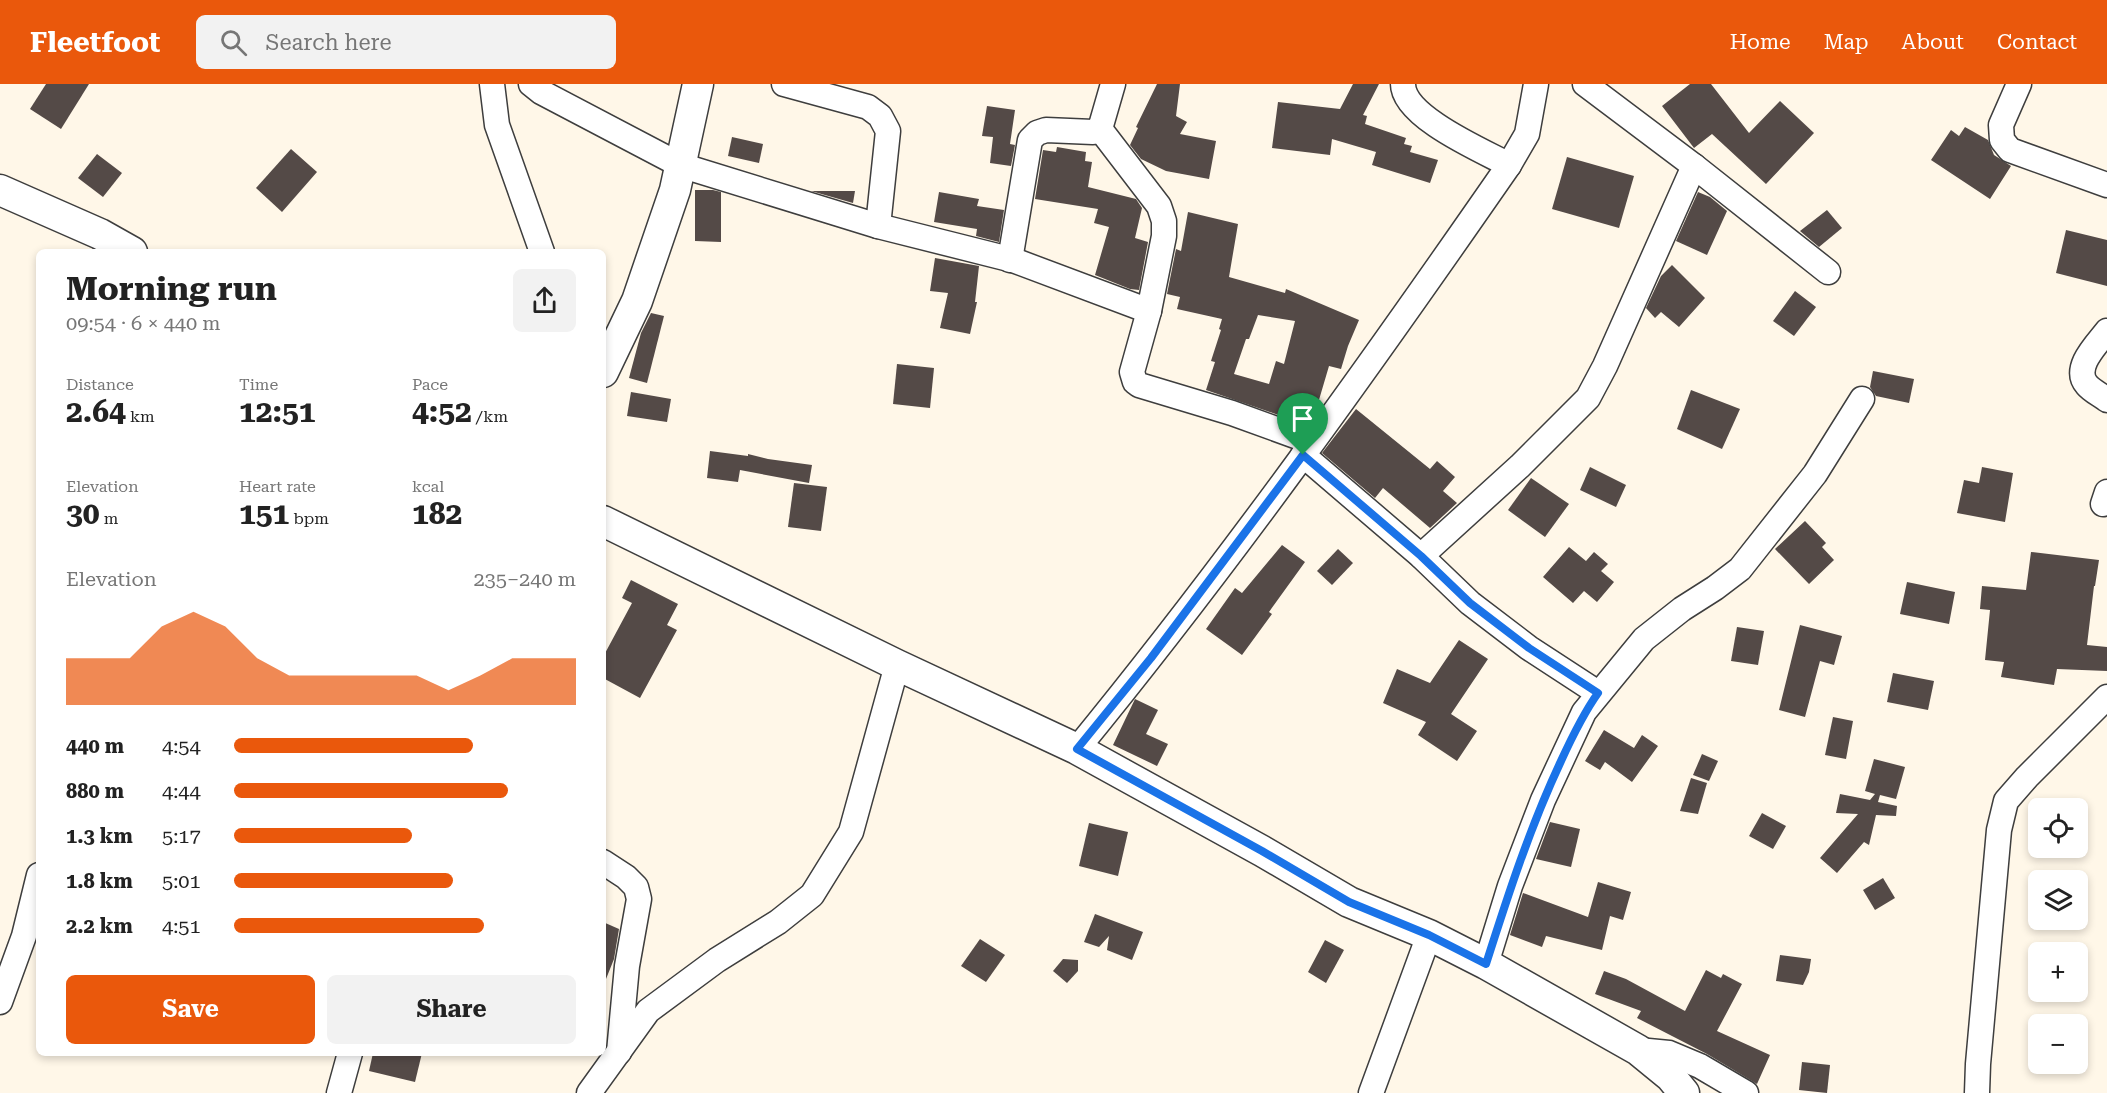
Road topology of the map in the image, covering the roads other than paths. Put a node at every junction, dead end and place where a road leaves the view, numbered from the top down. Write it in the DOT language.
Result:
graph roads {
  1 [pos="492,84"];
  2 [pos="531,84"];
  3 [pos="698,84"];
  4 [pos="784,84"];
  5 [pos="1113,84"];
  6 [pos="1403,84"];
  7 [pos="1536,84"];
  8 [pos="1585,84"];
  9 [pos="2019,84"];
  10 [pos="1100,129"];
  11 [pos="680,165"];
  12 [pos="1509,165"];
  13 [pos="1694,166"];
  14 [pos="2107,185"];
  15 [pos="0,190"];
  16 [pos="878,226"];
  17 [pos="98,243"];
  18 [pos="121,249"];
  19 [pos="541,249"];
  20 [pos="1010,260"];
  21 [pos="1828,272"];
  22 [pos="1149,311"];
  23 [pos="2107,330"];
  24 [pos="606,366"];
  25 [pos="1862,399"];
  26 [pos="2107,400"];
  27 [pos="1307,449"];
  28 [pos="606,522"];
  29 [pos="1421,556"];
  30 [pos="897,665"];
  31 [pos="1598,693"];
  32 [pos="2107,698"];
  33 [pos="1077,749"];
  34 [pos="606,864"];
  35 [pos="36,887"];
  36 [pos="1429,935"];
  37 [pos="1486,964"];
  38 [pos="0,1002"];
  39 [pos="1638,1050"];
  40 [pos="619,1052"];
  41 [pos="349,1056"];
  42 [pos="339,1093"];
  43 [pos="590,1093"];
  44 [pos="1371,1093"];
  45 [pos="1684,1093"];
  46 [pos="1746,1093"];
  47 [pos="1977,1093"];
  1 -- 19 [label="street"];
  2 -- 11 [label="street"];
  3 -- 11 [label="street"];
  4 -- 16 [label="street"];
  5 -- 10 [label="street"];
  6 -- 12 [label="street"];
  7 -- 12 [label="street"];
  8 -- 13 [label="street"];
  9 -- 14 [label="street"];
  10 -- 20 [label="street"];
  10 -- 22 [label="street"];
  11 -- 16 [label="street"];
  11 -- 24 [label="street"];
  12 -- 27 [label="street"];
  13 -- 21 [label="street"];
  13 -- 29 [label="street"];
  15 -- 17 [label="street"];
  16 -- 20 [label="street"];
  17 -- 18 [label="street"];
  20 -- 22 [label="street"];
  22 -- 27 [label="street"];
  23 -- 26 [label="street"];
  25 -- 31 [label="street"];
  27 -- 29 [label="street"];
  27 -- 33 [label="street"];
  28 -- 30 [label="street"];
  29 -- 31 [label="street"];
  30 -- 33 [label="street"];
  30 -- 40 [label="street"];
  31 -- 37 [label="street"];
  32 -- 47 [label="street"];
  33 -- 36 [label="street"];
  34 -- 40 [label="street"];
  35 -- 38 [label="street"];
  36 -- 37 [label="street"];
  36 -- 44 [label="street"];
  37 -- 39 [label="street"];
  39 -- 45 [label="street"];
  39 -- 46 [label="street"];
  40 -- 43 [label="street"];
  41 -- 42 [label="street"];
}
